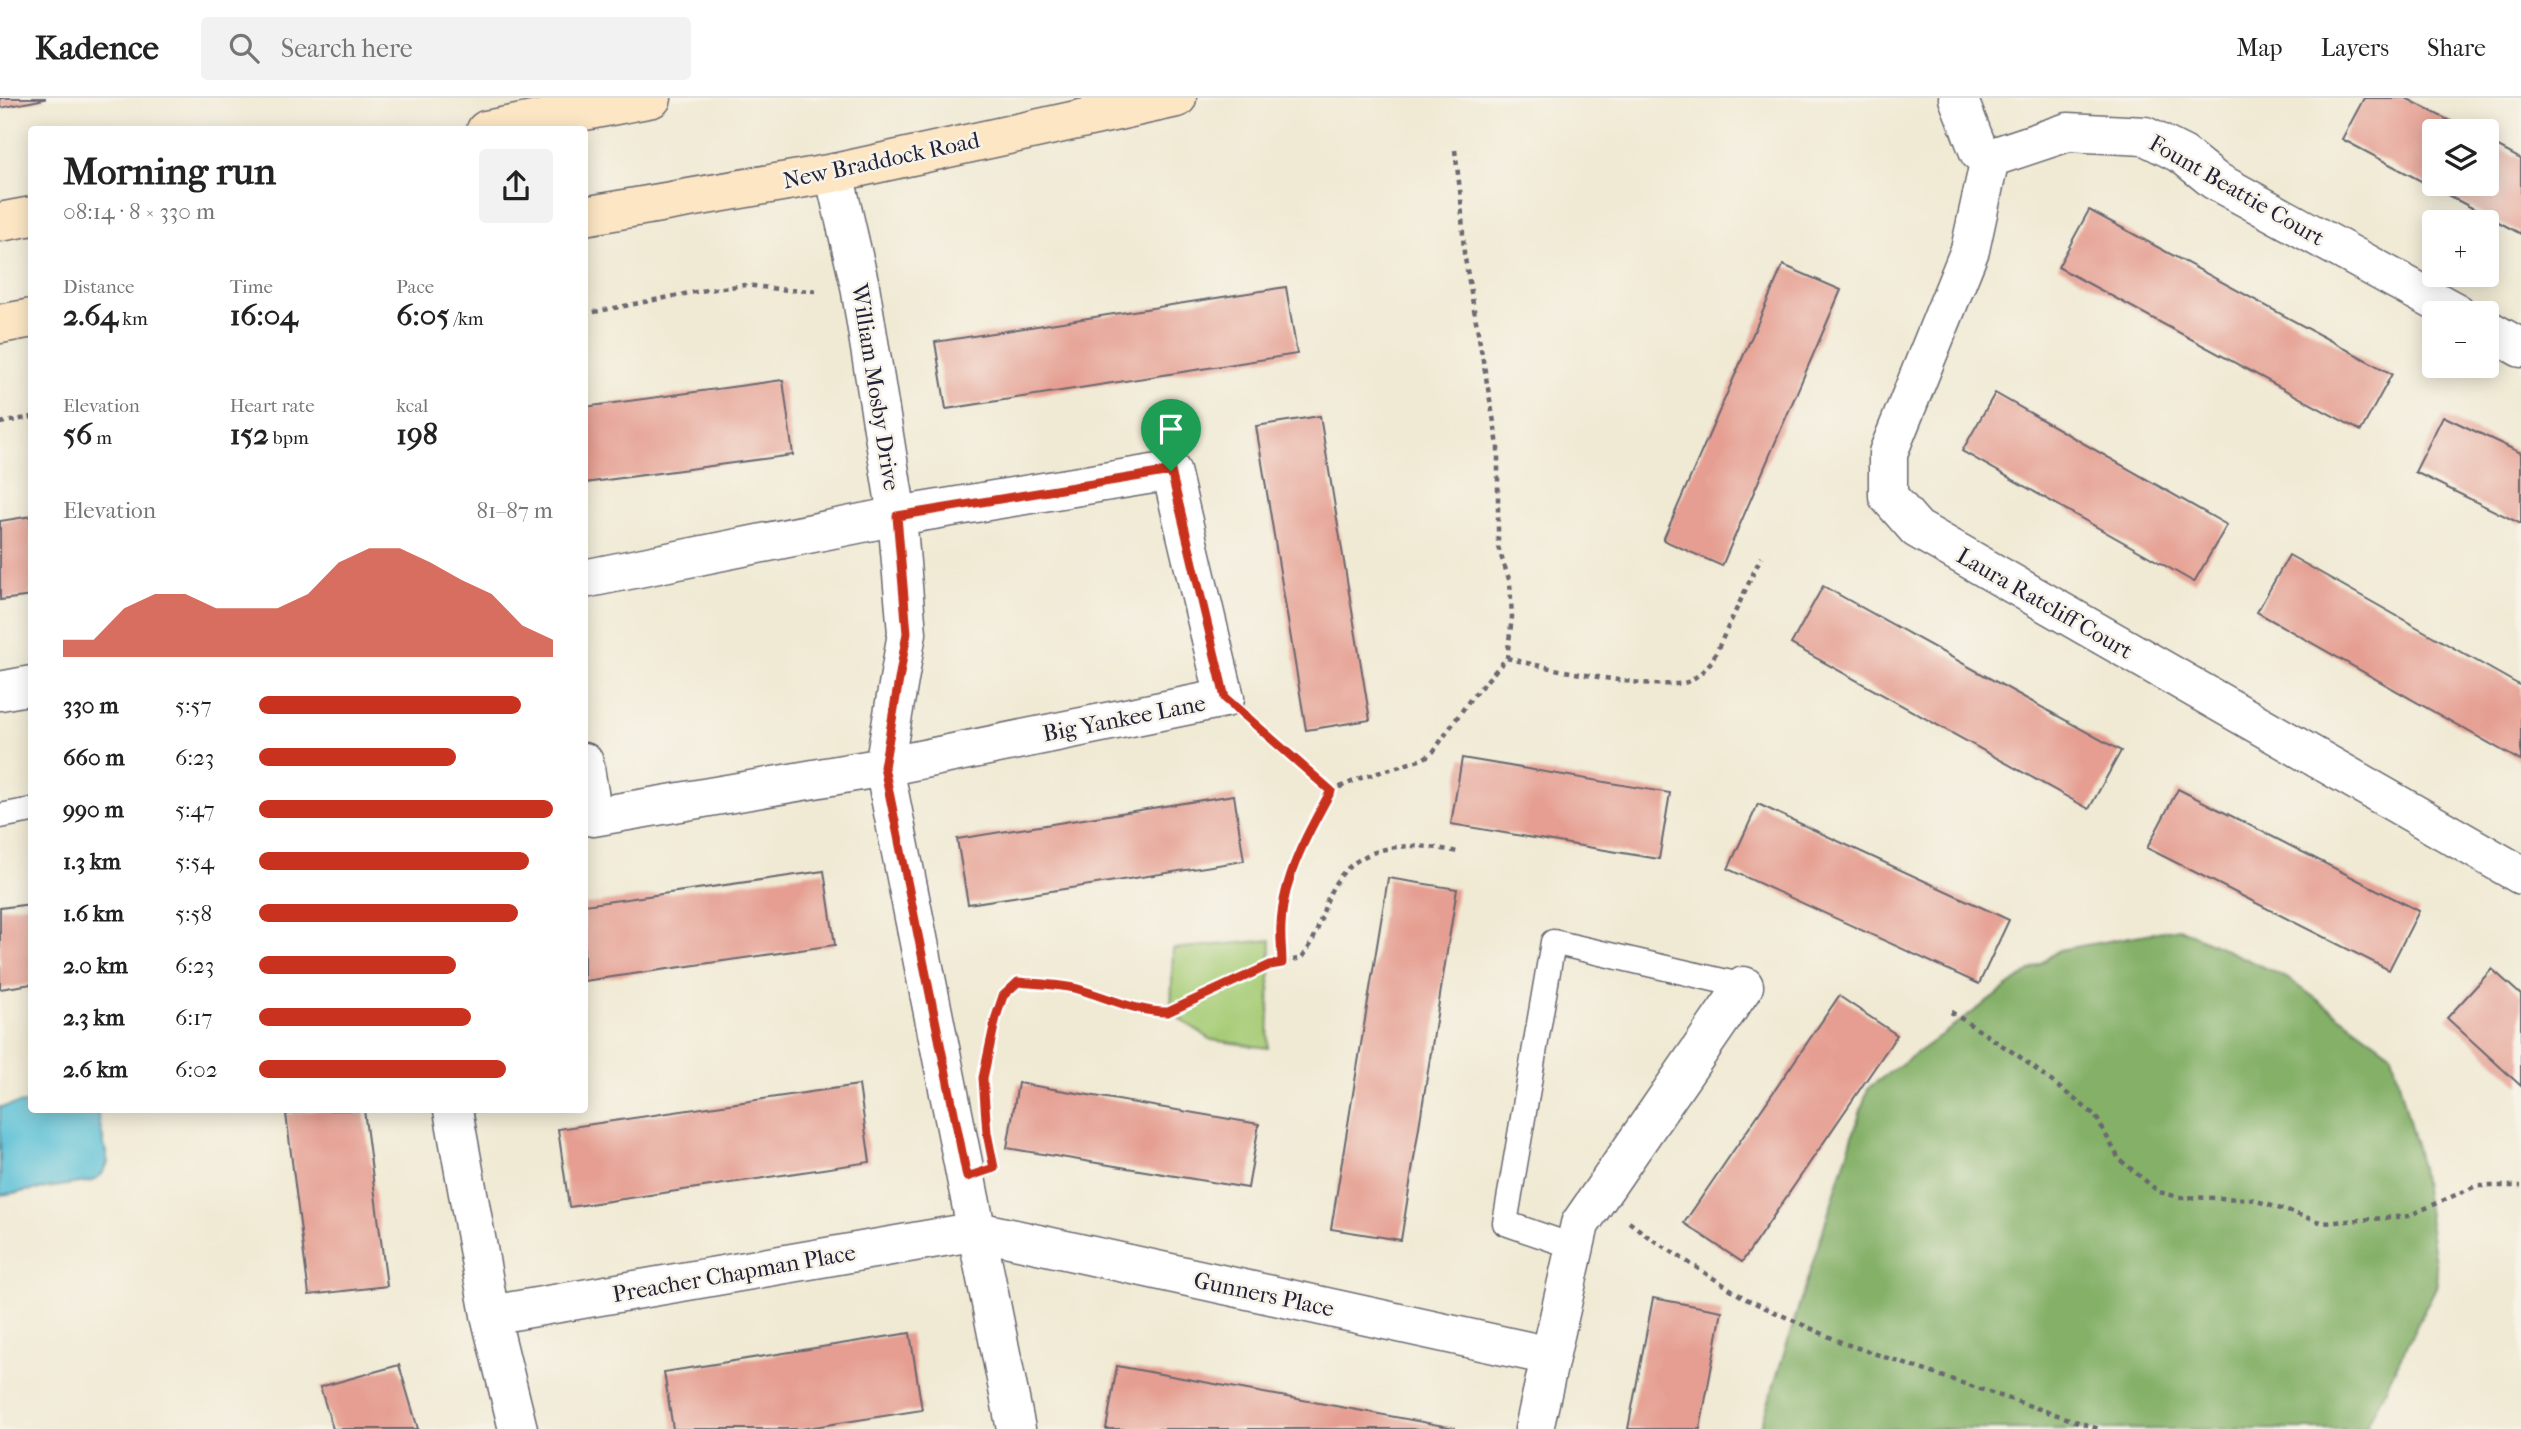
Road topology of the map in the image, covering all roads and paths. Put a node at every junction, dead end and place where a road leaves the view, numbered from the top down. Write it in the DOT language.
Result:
graph roads {
  1 [pos="652,98"];
  2 [pos="1177,98"];
  3 [pos="1958,98"];
  4 [pos="507,126"];
  5 [pos="1455,150"];
  6 [pos="1990,158"];
  7 [pos="834,173"];
  8 [pos="588,215"];
  9 [pos="28,217"];
  10 [pos="0,222"];
  11 [pos="826,291"];
  12 [pos="2436,301"];
  13 [pos="588,313"];
  14 [pos="28,319"];
  15 [pos="0,324"];
  16 [pos="2499,336"];
  17 [pos="2521,348"];
  18 [pos="28,418"];
  19 [pos="0,423"];
  20 [pos="897,516"];
  21 [pos="1760,557"];
  22 [pos="588,578"];
  23 [pos="1507,658"];
  24 [pos="28,686"];
  25 [pos="0,691"];
  26 [pos="1225,698"];
  27 [pos="884,767"];
  28 [pos="588,786"];
  29 [pos="1331,791"];
  30 [pos="28,811"];
  31 [pos="0,816"];
  32 [pos="1458,852"];
  33 [pos="2521,875"];
  34 [pos="1282,963"];
  35 [pos="1744,986"];
  36 [pos="1951,1012"];
  37 [pos="986,1067"];
  38 [pos="454,1113"];
  39 [pos="2521,1186"];
  40 [pos="1598,1199"];
  41 [pos="978,1231"];
  42 [pos="1575,1247"];
  43 [pos="490,1315"];
  44 [pos="1550,1356"];
  45 [pos="518,1429"];
  46 [pos="1016,1429"];
  47 [pos="1534,1429"];
  48 [pos="2099,1429"];
  1 -- 4 [label="main road"];
  2 -- 7 [label="main road, New Braddock Road"];
  3 -- 6 [label="street"];
  5 -- 23 [label="path"];
  6 -- 12 [label="street, Fount Beattie Court"];
  6 -- 33 [label="street, Laura Ratcliff Court"];
  7 -- 8 [label="main road, New Braddock Road"];
  7 -- 20 [label="street, William Mosby Drive"];
  9 -- 10 [label="main road"];
  11 -- 13 [label="path"];
  14 -- 15 [label="main road"];
  16 -- 17 [label="street"];
  18 -- 19 [label="path"];
  20 -- 22 [label="street, Big Yankee Lane"];
  20 -- 26 [label="street, Big Yankee Lane"];
  20 -- 27 [label="street, William Mosby Drive"];
  21 -- 23 [label="path"];
  23 -- 29 [label="path"];
  24 -- 25 [label="street"];
  26 -- 27 [label="street, Big Yankee Lane"];
  26 -- 29 [label="path"];
  27 -- 28 [label="street, Big Yankee Lane"];
  27 -- 41 [label="street, William Mosby Drive"];
  29 -- 34 [label="path"];
  30 -- 31 [label="lane"];
  32 -- 34 [label="path"];
  34 -- 37 [label="path"];
  35 -- 40 [label="street"];
  35 -- 42 [label="lane"];
  36 -- 39 [label="path"];
  38 -- 43 [label="street"];
  40 -- 42 [label="street"];
  40 -- 48 [label="path"];
  41 -- 43 [label="street, Preacher Chapman Place"];
  41 -- 44 [label="street, Gunners Place"];
  41 -- 46 [label="street, William Mosby Drive"];
  42 -- 44 [label="street"];
  43 -- 45 [label="street"];
  44 -- 47 [label="street"];
}
